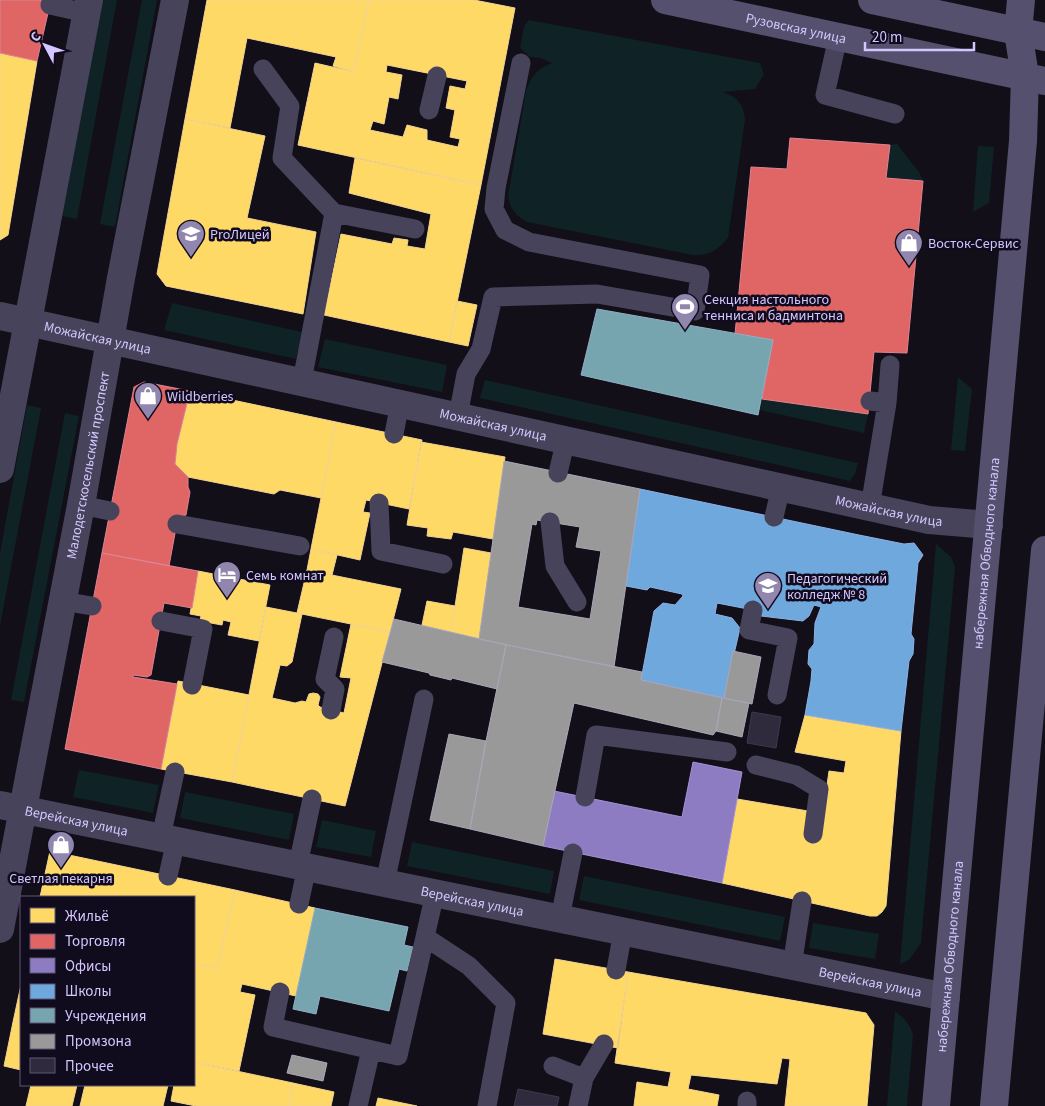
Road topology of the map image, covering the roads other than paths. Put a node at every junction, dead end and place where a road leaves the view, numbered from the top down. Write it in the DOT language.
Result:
graph roads {
  1 [pos="175,0"];
  2 [pos="665,0"];
  3 [pos="872,0"];
  4 [pos="1021,0"];
  5 [pos="50,5"];
  6 [pos="87,7"];
  7 [pos="1018,32"];
  8 [pos="1045,36"];
  9 [pos="838,37"];
  10 [pos="521,63"];
  11 [pos="263,69"];
  12 [pos="437,76"];
  13 [pos="1035,78"];
  14 [pos="429,110"];
  15 [pos="894,114"];
  16 [pos="334,213"];
  17 [pos="415,228"];
  18 [pos="0,316"];
  19 [pos="28,322"];
  20 [pos="110,339"];
  21 [pos="890,366"];
  22 [pos="302,381"];
  23 [pos="400,403"];
  24 [pos="458,416"];
  25 [pos="394,434"];
  26 [pos="566,439"];
  27 [pos="0,469"];
  28 [pos="558,473"];
  29 [pos="781,487"];
  30 [pos="380,503"];
  31 [pos="81,505"];
  32 [pos="870,507"];
  33 [pos="110,512"];
  34 [pos="774,517"];
  35 [pos="550,522"];
  36 [pos="177,524"];
  37 [pos="989,525"];
  38 [pos="300,546"];
  39 [pos="1045,550"];
  40 [pos="443,564"];
  41 [pos="62,601"];
  42 [pos="577,602"];
  43 [pos="92,606"];
  44 [pos="753,610"];
  45 [pos="161,621"];
  46 [pos="334,636"];
  47 [pos="192,685"];
  48 [pos="776,694"];
  49 [pos="424,699"];
  50 [pos="331,710"];
  51 [pos="727,752"];
  52 [pos="756,765"];
  53 [pos="176,772"];
  54 [pos="585,797"];
  55 [pos="312,799"];
  56 [pos="12,808"];
  57 [pos="813,834"];
  58 [pos="168,839"];
  59 [pos="573,853"];
  60 [pos="303,866"];
  61 [pos="168,876"];
  62 [pos="385,882"];
  63 [pos="434,893"];
  64 [pos="802,901"];
  65 [pos="299,904"];
  66 [pos="560,918"];
  67 [pos="0,929"];
  68 [pos="623,931"];
  69 [pos="425,937"];
  70 [pos="792,966"];
  71 [pos="616,970"];
  72 [pos="280,992"];
  73 [pos="946,997"];
  74 [pos="604,1044"];
  75 [pos="371,1050"];
  76 [pos="553,1066"];
  77 [pos="584,1078"];
  78 [pos="358,1106"];
  79 [pos="487,1106"];
  80 [pos="578,1106"];
  81 [pos="936,1106"];
  82 [pos="994,1106"];
  1 -- 20 [label="street, Малодетскосельский проспект"];
  2 -- 9 [label="main road, Рузовская улица"];
  3 -- 7 [label="main road"];
  4 -- 7 [label="main road, набережная Обводного канала"];
  5 -- 6 [label="lane"];
  6 -- 19 [label="street"];
  7 -- 8 [label="main road"];
  7 -- 13 [label="main road, набережная Обводного канала"];
  9 -- 13 [label="main road, Рузовская улица"];
  9 -- 15 [label="lane"];
  10 -- 24 [label="lane"];
  11 -- 16 [label="lane"];
  12 -- 14 [label="lane"];
  13 -- 37 [label="main road, набережная Обводного канала"];
  16 -- 17 [label="lane"];
  16 -- 22 [label="lane"];
  18 -- 19 [label="street, Можайская улица"];
  19 -- 20 [label="street, Можайская улица"];
  19 -- 27 [label="street"];
  20 -- 22 [label="street, Можайская улица"];
  20 -- 31 [label="street, Малодетскосельский проспект"];
  21 -- 32 [label="lane"];
  22 -- 23 [label="street, Можайская улица"];
  23 -- 24 [label="street, Можайская улица"];
  23 -- 25 [label="lane"];
  24 -- 26 [label="street, Можайская улица"];
  26 -- 28 [label="lane"];
  26 -- 29 [label="street, Можайская улица"];
  29 -- 32 [label="street, Можайская улица"];
  29 -- 34 [label="lane"];
  30 -- 40 [label="lane"];
  31 -- 33 [label="lane"];
  31 -- 41 [label="street, Малодетскосельский проспект"];
  32 -- 37 [label="street, Можайская улица"];
  35 -- 42 [label="lane"];
  36 -- 38 [label="lane"];
  37 -- 73 [label="main road, набережная Обводного канала"];
  39 -- 82 [label="main road"];
  41 -- 43 [label="lane"];
  41 -- 56 [label="street, Малодетскосельский проспект"];
  44 -- 48 [label="lane"];
  45 -- 47 [label="lane"];
  46 -- 50 [label="lane"];
  49 -- 62 [label="lane"];
  51 -- 54 [label="lane"];
  52 -- 57 [label="lane"];
  53 -- 58 [label="lane"];
  55 -- 60 [label="lane"];
  56 -- 58 [label="street, Верейская улица"];
  56 -- 67 [label="street, Малодетскосельский проспект"];
  58 -- 60 [label="street, Верейская улица"];
  58 -- 61 [label="lane"];
  59 -- 66 [label="lane"];
  60 -- 62 [label="street, Верейская улица"];
  60 -- 65 [label="lane"];
  62 -- 63 [label="street, Верейская улица"];
  63 -- 66 [label="street, Верейская улица"];
  63 -- 69 [label="lane"];
  64 -- 70 [label="lane"];
  66 -- 68 [label="street, Верейская улица"];
  68 -- 70 [label="street, Верейская улица"];
  68 -- 71 [label="lane"];
  69 -- 75 [label="lane"];
  69 -- 79 [label="lane"];
  70 -- 73 [label="street, Верейская улица"];
  72 -- 75 [label="lane"];
  73 -- 81 [label="main road, набережная Обводного канала"];
  74 -- 77 [label="lane"];
  75 -- 78 [label="lane"];
  76 -- 77 [label="lane"];
  77 -- 80 [label="lane"];
}
